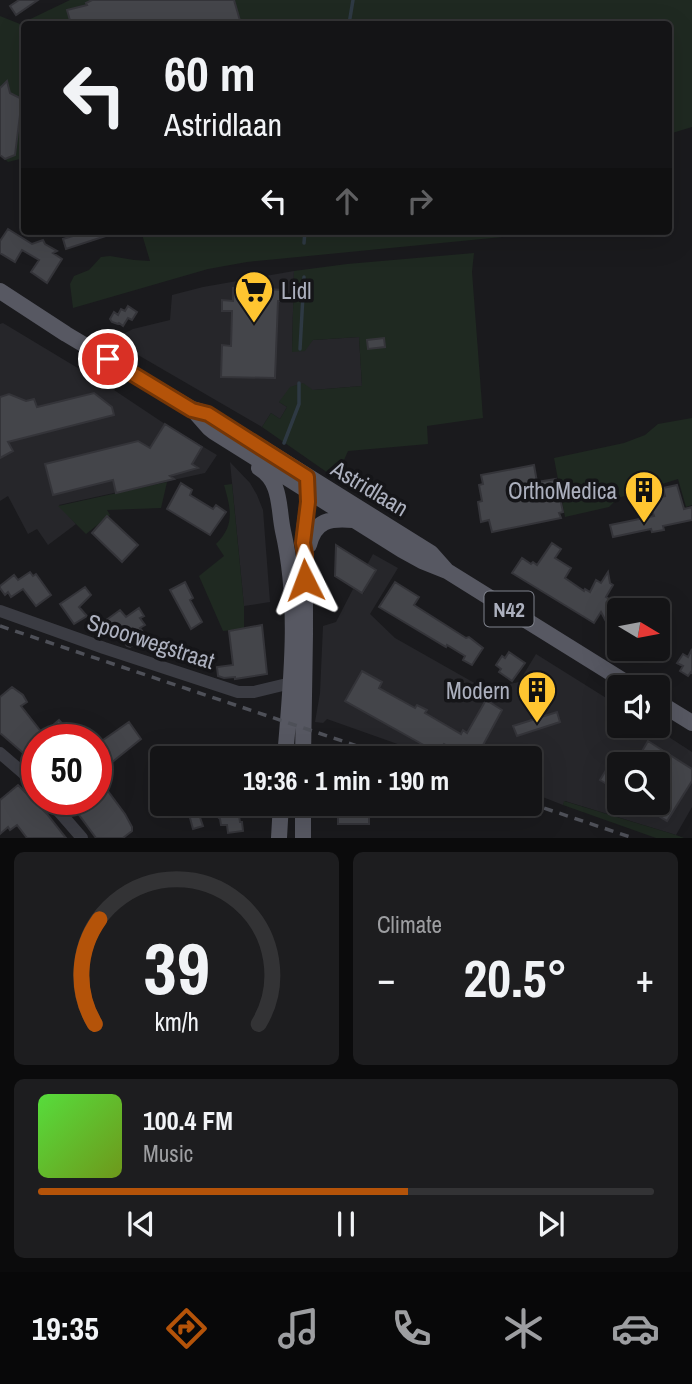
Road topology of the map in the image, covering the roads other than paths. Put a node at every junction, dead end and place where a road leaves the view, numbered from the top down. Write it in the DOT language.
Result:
graph roads {
  1 [pos="0,292"];
  2 [pos="192,410"];
  3 [pos="214,432"];
  4 [pos="308,490"];
  5 [pos="355,520"];
  6 [pos="286,538"];
  7 [pos="305,554"];
  8 [pos="447,571"];
  9 [pos="0,611"];
  10 [pos="614,675"];
  11 [pos="291,683"];
  12 [pos="670,709"];
  13 [pos="692,723"];
  14 [pos="286,746"];
  15 [pos="303,746"];
  16 [pos="0,753"];
  17 [pos="21,771"];
  18 [pos="63,815"];
  19 [pos="280,816"];
  20 [pos="303,816"];
  21 [pos="82,838"];
  22 [pos="279,838"];
  23 [pos="303,838"];
  1 -- 2 [label="main road, Astridlaan / N42"];
  2 -- 3 [label="main road, Astridlaan / N42"];
  2 -- 4 [label="main road, Astridlaan / N42"];
  3 -- 4 [label="main road, Astridlaan / N42"];
  3 -- 6 [label="main road"];
  4 -- 5 [label="main road, Astridlaan / N42"];
  4 -- 6 [label="main road"];
  4 -- 7 [label="main road"];
  4 -- 8 [label="main road, Astridlaan / N42"];
  5 -- 7 [label="main road"];
  5 -- 8 [label="main road, Astridlaan / N42"];
  6 -- 11 [label="main road"];
  7 -- 15 [label="main road"];
  8 -- 10 [label="main road, Astridlaan / N42"];
  9 -- 11 [label="street, Spoorwegstraat"];
  11 -- 14 [label="main road"];
  12 -- 13 [label="main road"];
  16 -- 17 [label="street"];
  18 -- 21 [label="street"];
  19 -- 22 [label="main road"];
  20 -- 23 [label="main road"];
}
